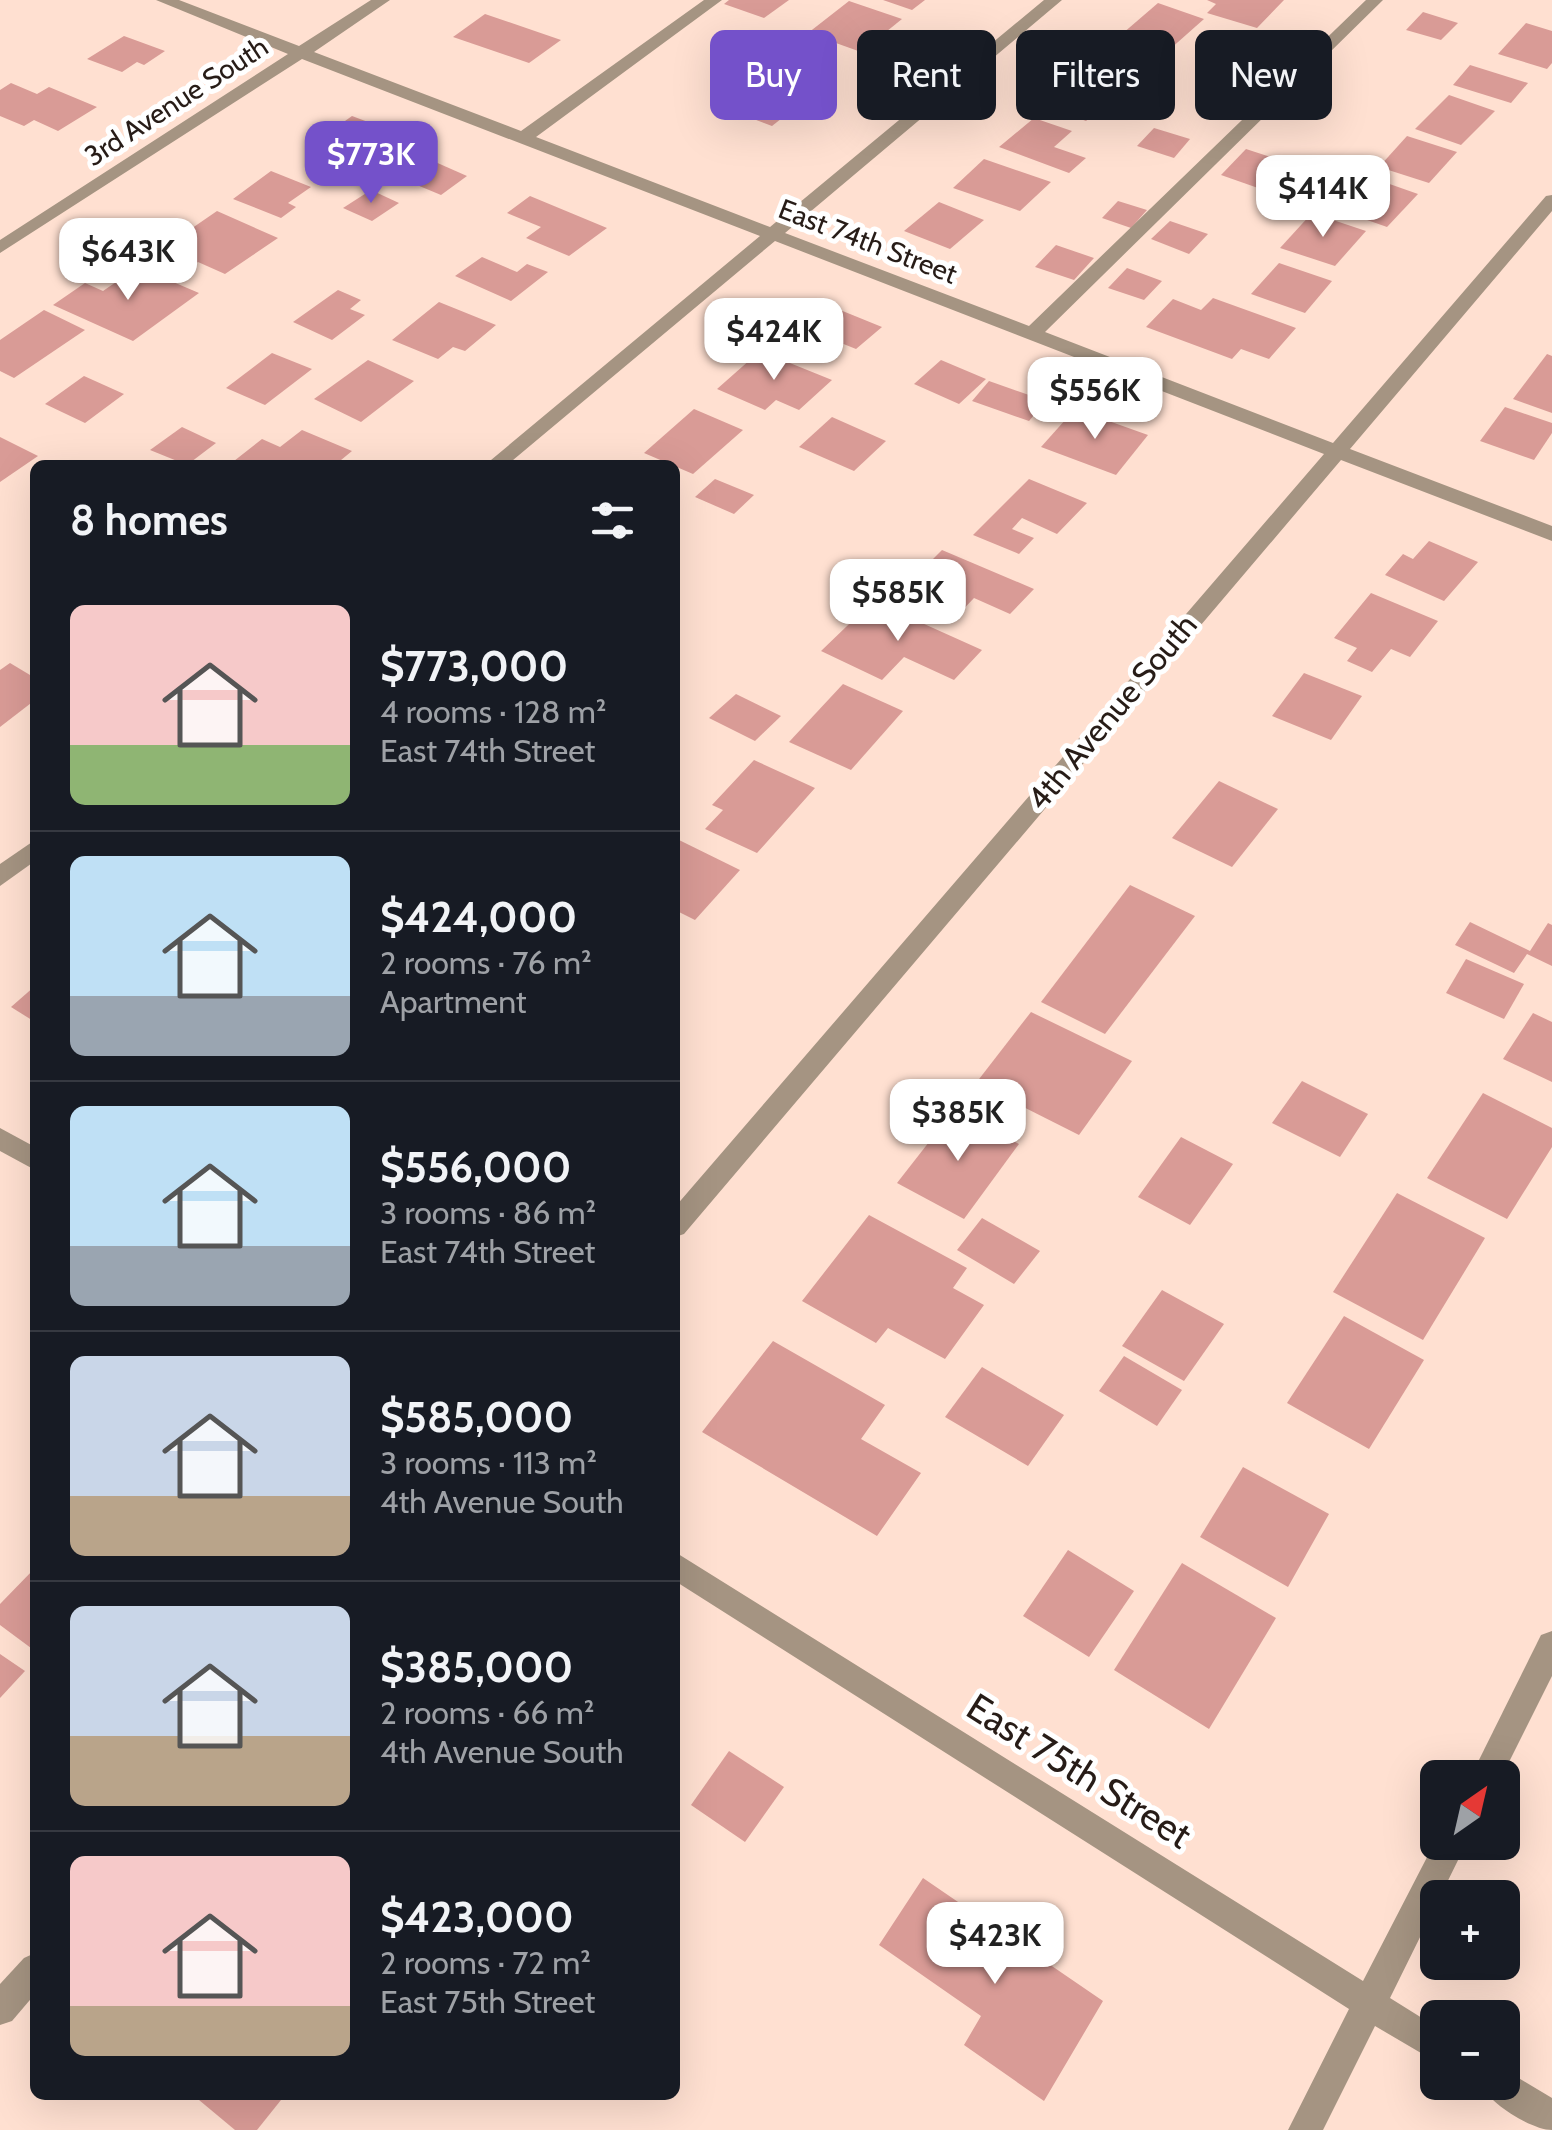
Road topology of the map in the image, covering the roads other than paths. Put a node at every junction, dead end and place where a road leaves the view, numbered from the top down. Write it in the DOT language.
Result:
graph roads {
  1 [pos="164,0"];
  2 [pos="382,0"];
  3 [pos="714,0"];
  4 [pos="1054,0"];
  5 [pos="1375,0"];
  6 [pos="300,52"];
  7 [pos="522,138"];
  8 [pos="1552,200"];
  9 [pos="772,234"];
  10 [pos="0,248"];
  11 [pos="1032,334"];
  12 [pos="1334,450"];
  13 [pos="501,460"];
  14 [pos="1552,534"];
  15 [pos="30,852"];
  16 [pos="0,877"];
  17 [pos="0,1138"];
  18 [pos="30,1157"];
  19 [pos="680,1220"];
  20 [pos="680,1569"];
  21 [pos="1552,1645"];
  22 [pos="1493,1760"];
  23 [pos="1443,1860"];
  24 [pos="30,1974"];
  25 [pos="1368,2005"];
  26 [pos="0,2009"];
  27 [pos="1420,2036"];
  28 [pos="1520,2097"];
  29 [pos="1552,2116"];
  30 [pos="1305,2130"];
  1 -- 6 [label="street, East 74th Street"];
  2 -- 6 [label="street, 3rd Avenue South"];
  3 -- 7 [label="street"];
  4 -- 9 [label="street"];
  5 -- 11 [label="street"];
  6 -- 7 [label="street, East 74th Street"];
  6 -- 10 [label="street, 3rd Avenue South"];
  7 -- 9 [label="street, East 74th Street"];
  8 -- 12 [label="street, 4th Avenue South"];
  9 -- 11 [label="street, East 74th Street"];
  9 -- 13 [label="street"];
  11 -- 12 [label="street, East 74th Street"];
  12 -- 14 [label="street, East 74th Street"];
  12 -- 19 [label="street, 4th Avenue South"];
  15 -- 16 [label="street"];
  17 -- 18 [label="street"];
  20 -- 25 [label="street, East 75th Street"];
  21 -- 22 [label="street"];
  23 -- 25 [label="street"];
  24 -- 26 [label="street"];
  25 -- 27 [label="street, East 75th Street"];
  25 -- 30 [label="street"];
  28 -- 29 [label="street"];
}
